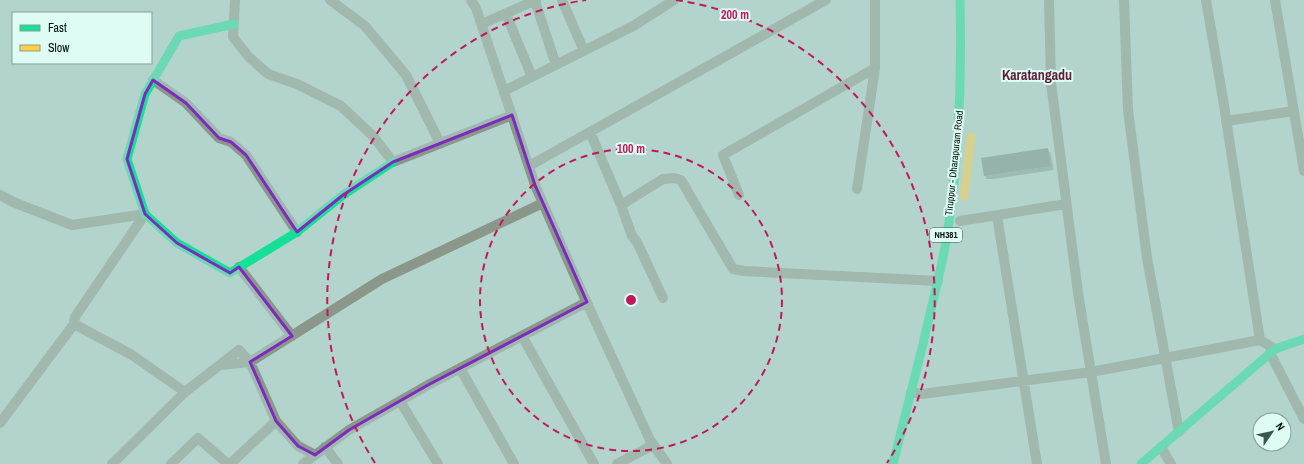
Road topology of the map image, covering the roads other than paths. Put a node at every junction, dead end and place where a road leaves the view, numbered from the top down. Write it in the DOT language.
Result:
graph roads {
  1 [pos="235,0"];
  2 [pos="330,0"];
  3 [pos="472,0"];
  4 [pos="535,0"];
  5 [pos="562,0"];
  6 [pos="674,0"];
  7 [pos="826,0"];
  8 [pos="875,0"];
  9 [pos="960,0"];
  10 [pos="1049,0"];
  11 [pos="1124,0"];
  12 [pos="1206,0"];
  13 [pos="1275,0"];
  14 [pos="506,14"];
  15 [pos="234,24"];
  16 [pos="482,24"];
  17 [pos="584,51"];
  18 [pos="556,65"];
  19 [pos="875,68"];
  20 [pos="532,77"];
  21 [pos="153,80"];
  22 [pos="504,91"];
  23 [pos="1294,111"];
  24 [pos="512,115"];
  25 [pos="1226,121"];
  26 [pos="972,130"];
  27 [pos="590,132"];
  28 [pos="440,143"];
  29 [pos="393,162"];
  30 [pos="529,166"];
  31 [pos="1304,171"];
  32 [pos="857,189"];
  33 [pos="0,195"];
  34 [pos="739,195"];
  35 [pos="543,203"];
  36 [pos="1066,204"];
  37 [pos="621,206"];
  38 [pos="145,214"];
  39 [pos="997,216"];
  40 [pos="961,217"];
  41 [pos="297,232"];
  42 [pos="239,267"];
  43 [pos="938,281"];
  44 [pos="663,298"];
  45 [pos="587,302"];
  46 [pos="74,324"];
  47 [pos="292,336"];
  48 [pos="522,336"];
  49 [pos="1304,339"];
  50 [pos="1260,340"];
  51 [pos="1273,351"];
  52 [pos="1165,358"];
  53 [pos="250,362"];
  54 [pos="460,368"];
  55 [pos="1091,372"];
  56 [pos="1024,380"];
  57 [pos="186,392"];
  58 [pos="911,392"];
  59 [pos="400,401"];
  60 [pos="1304,419"];
  61 [pos="276,421"];
  62 [pos="0,423"];
  63 [pos="1178,432"];
  64 [pos="653,444"];
  65 [pos="325,447"];
  66 [pos="1161,447"];
  67 [pos="315,455"];
  68 [pos="112,464"];
  69 [pos="171,464"];
  70 [pos="229,464"];
  71 [pos="303,464"];
  72 [pos="338,464"];
  73 [pos="438,464"];
  74 [pos="514,464"];
  75 [pos="594,464"];
  76 [pos="617,464"];
  77 [pos="667,464"];
  78 [pos="893,464"];
  79 [pos="1037,464"];
  80 [pos="1106,464"];
  81 [pos="1141,464"];
  82 [pos="1171,464"];
  1 -- 15 [label="street"];
  2 -- 28 [label="street"];
  3 -- 16 [label="street"];
  4 -- 14 [label="street"];
  4 -- 18 [label="street"];
  5 -- 17 [label="street"];
  6 -- 17 [label="street"];
  7 -- 27 [label="street"];
  8 -- 19 [label="street"];
  9 -- 43 [label="main road, Tiruppur - Dharapuram Road / NH381"];
  10 -- 36 [label="street"];
  11 -- 52 [label="street"];
  12 -- 25 [label="street"];
  13 -- 23 [label="street"];
  14 -- 16 [label="street"];
  14 -- 20 [label="street"];
  15 -- 21 [label="main road"];
  15 -- 29 [label="street"];
  16 -- 22 [label="street"];
  17 -- 18 [label="street"];
  18 -- 20 [label="street"];
  19 -- 32 [label="street"];
  19 -- 34 [label="street"];
  20 -- 22 [label="street"];
  21 -- 38 [label="main road"];
  21 -- 41 [label="street"];
  22 -- 24 [label="street"];
  23 -- 25 [label="street"];
  23 -- 31 [label="street"];
  24 -- 28 [label="street"];
  24 -- 30 [label="street"];
  25 -- 50 [label="street"];
  26 -- 40 [label="main road"];
  27 -- 30 [label="street"];
  27 -- 37 [label="street"];
  28 -- 29 [label="street"];
  29 -- 41 [label="main road"];
  30 -- 35 [label="street"];
  33 -- 38 [label="street"];
  35 -- 45 [label="street"];
  35 -- 47 [label="street"];
  36 -- 39 [label="street"];
  36 -- 55 [label="street"];
  37 -- 43 [label="street"];
  37 -- 44 [label="street"];
  38 -- 42 [label="main road"];
  38 -- 46 [label="street"];
  39 -- 40 [label="street"];
  39 -- 56 [label="street"];
  41 -- 42 [label="main road"];
  42 -- 47 [label="street"];
  43 -- 58 [label="main road, Tiruppur - Dharapuram Road / NH381"];
  45 -- 48 [label="street"];
  45 -- 64 [label="street"];
  46 -- 57 [label="street"];
  46 -- 62 [label="street"];
  47 -- 53 [label="street"];
  48 -- 54 [label="street"];
  48 -- 75 [label="street"];
  49 -- 51 [label="main road"];
  50 -- 51 [label="street"];
  50 -- 52 [label="street"];
  51 -- 60 [label="street"];
  51 -- 63 [label="main road"];
  52 -- 55 [label="street"];
  52 -- 63 [label="street"];
  53 -- 57 [label="street"];
  53 -- 61 [label="street"];
  54 -- 59 [label="street"];
  54 -- 74 [label="street"];
  55 -- 56 [label="street"];
  55 -- 80 [label="street"];
  56 -- 58 [label="street"];
  56 -- 79 [label="street"];
  57 -- 68 [label="street"];
  58 -- 78 [label="main road, Tiruppur - Dharapuram Road / NH381"];
  59 -- 65 [label="street"];
  59 -- 73 [label="street"];
  61 -- 67 [label="street"];
  61 -- 70 [label="street"];
  63 -- 66 [label="main road"];
  64 -- 76 [label="street"];
  64 -- 77 [label="street"];
  65 -- 67 [label="street"];
  65 -- 72 [label="street"];
  66 -- 81 [label="main road"];
  66 -- 82 [label="street"];
  67 -- 71 [label="street"];
  69 -- 70 [label="street"];
}
